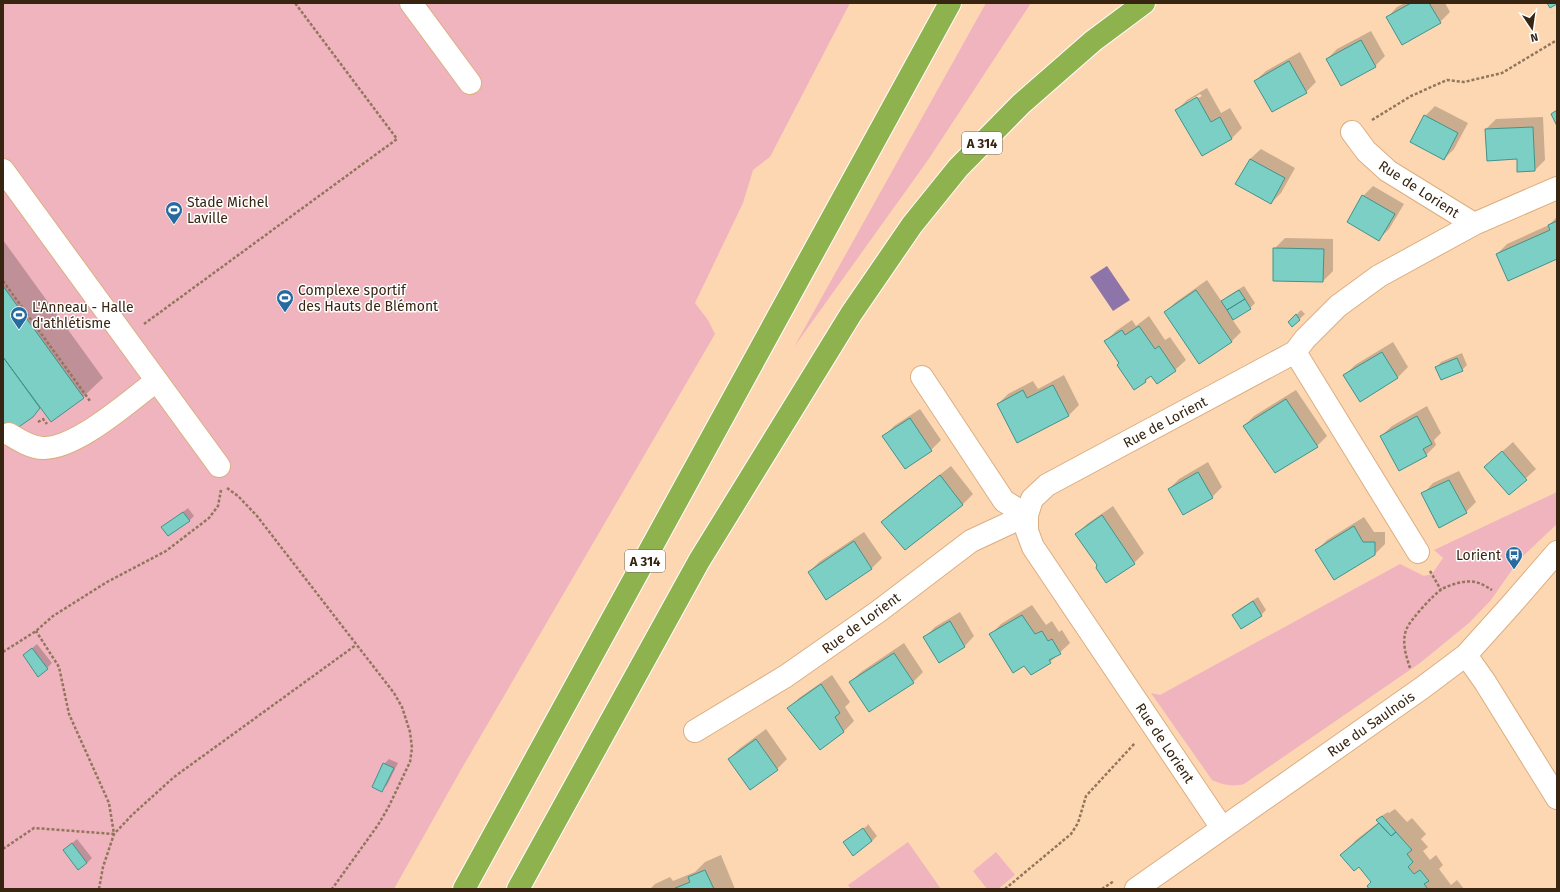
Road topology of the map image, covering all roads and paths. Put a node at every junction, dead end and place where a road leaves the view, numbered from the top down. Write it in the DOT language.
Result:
graph roads {
  1 [pos="295,3"];
  2 [pos="411,3"];
  3 [pos="950,3"];
  4 [pos="1144,3"];
  5 [pos="1557,40"];
  6 [pos="470,83"];
  7 [pos="1352,132"];
  8 [pos="3,170"];
  9 [pos="1557,188"];
  10 [pos="1474,224"];
  11 [pos="3,281"];
  12 [pos="125,338"];
  13 [pos="1295,352"];
  14 [pos="922,377"];
  15 [pos="156,381"];
  16 [pos="84,405"];
  17 [pos="48,425"];
  18 [pos="12,436"];
  19 [pos="219,466"];
  20 [pos="1027,515"];
  21 [pos="1418,552"];
  22 [pos="1557,552"];
  23 [pos="1511,605"];
  24 [pos="36,631"];
  25 [pos="356,645"];
  26 [pos="3,652"];
  27 [pos="1466,654"];
  28 [pos="1422,688"];
  29 [pos="695,731"];
  30 [pos="1157,732"];
  31 [pos="1557,798"];
  32 [pos="1222,828"];
  33 [pos="114,834"];
  34 [pos="3,849"];
  35 [pos="99,889"];
  36 [pos="332,889"];
  37 [pos="464,889"];
  38 [pos="518,889"];
  39 [pos="1004,889"];
  40 [pos="1136,889"];
  1 -- 12 [label="path"];
  2 -- 6 [label="street"];
  3 -- 37 [label="highway, A 314"];
  4 -- 38 [label="highway, A 314"];
  5 -- 7 [label="path"];
  7 -- 10 [label="street, Rue de Lorient"];
  8 -- 12 [label="street"];
  9 -- 10 [label="street, Rue de Lorient"];
  10 -- 13 [label="street, Rue de Lorient"];
  11 -- 16 [label="path"];
  12 -- 15 [label="street"];
  13 -- 20 [label="street, Rue de Lorient"];
  13 -- 21 [label="street"];
  14 -- 20 [label="street"];
  15 -- 18 [label="street"];
  15 -- 19 [label="street"];
  17 -- 18 [label="path"];
  20 -- 29 [label="street, Rue de Lorient"];
  20 -- 30 [label="street, Rue de Lorient"];
  22 -- 23 [label="street, Rue du Saulnois"];
  23 -- 27 [label="street, Rue du Saulnois"];
  23 -- 28 [label="path"];
  24 -- 25 [label="path"];
  24 -- 26 [label="path"];
  24 -- 33 [label="path"];
  25 -- 33 [label="path"];
  25 -- 36 [label="path"];
  27 -- 28 [label="street, Rue du Saulnois"];
  27 -- 31 [label="street"];
  28 -- 32 [label="street, Rue du Saulnois"];
  30 -- 32 [label="street, Rue de Lorient"];
  30 -- 39 [label="path"];
  32 -- 40 [label="street, Rue du Saulnois"];
  33 -- 34 [label="path"];
  33 -- 35 [label="path"];
}
